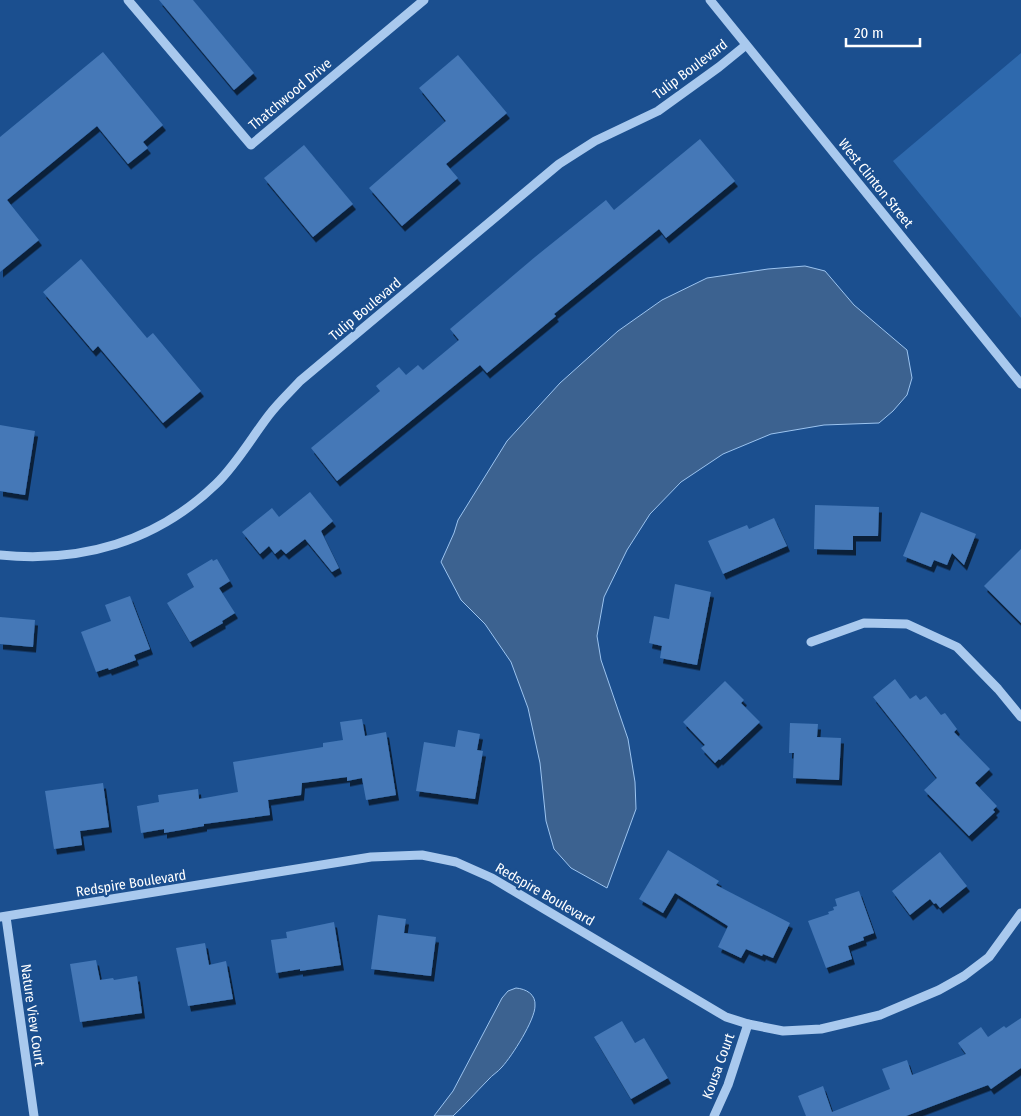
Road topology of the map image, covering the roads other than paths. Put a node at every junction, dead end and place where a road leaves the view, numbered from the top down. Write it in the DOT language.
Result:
graph roads {
  1 [pos="128,0"];
  2 [pos="424,0"];
  3 [pos="710,0"];
  4 [pos="746,45"];
  5 [pos="1021,384"];
  6 [pos="0,555"];
  7 [pos="810,642"];
  8 [pos="1021,718"];
  9 [pos="1021,913"];
  10 [pos="3,917"];
  11 [pos="748,1024"];
  12 [pos="34,1116"];
  13 [pos="714,1116"];
  1 -- 2 [label="street, Thatchwood Drive"];
  3 -- 4 [label="street, West Clinton Street"];
  4 -- 5 [label="street, West Clinton Street"];
  4 -- 6 [label="street, Tulip Boulevard"];
  7 -- 8 [label="street"];
  9 -- 11 [label="street, Redspire Boulevard"];
  10 -- 11 [label="street, Redspire Boulevard"];
  10 -- 12 [label="street, Nature View Court"];
  11 -- 13 [label="street, Kousa Court"];
}
